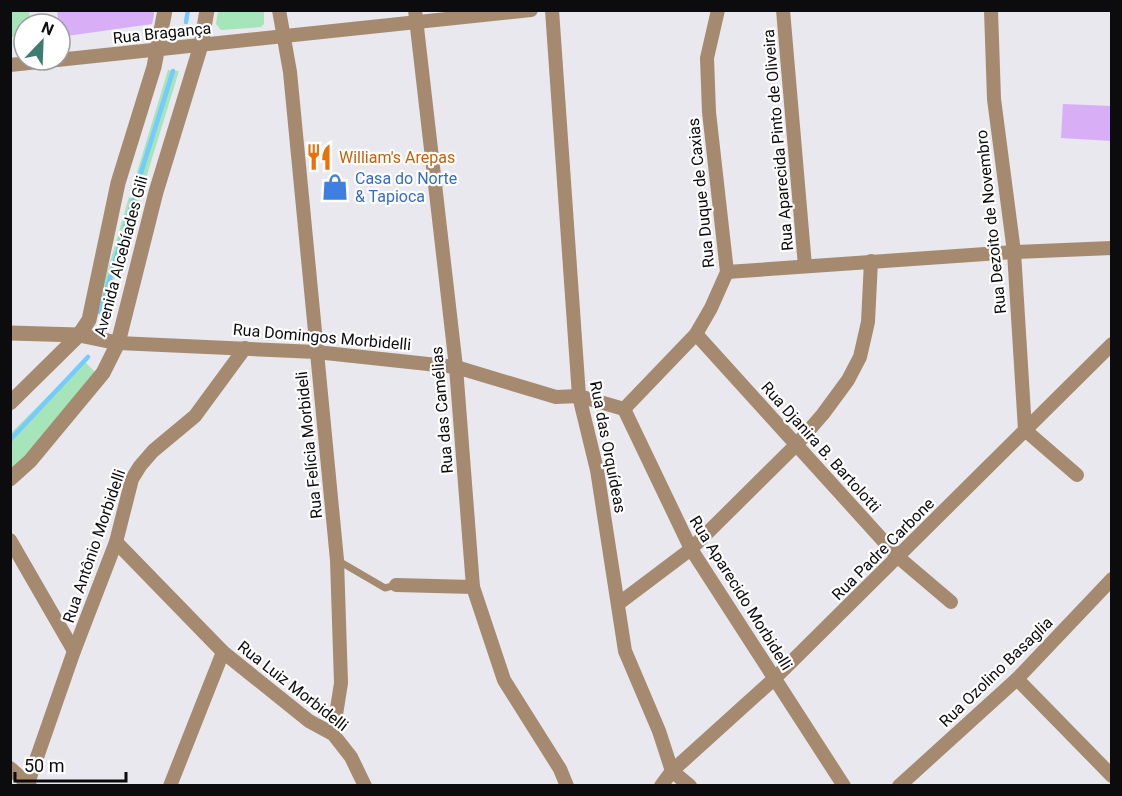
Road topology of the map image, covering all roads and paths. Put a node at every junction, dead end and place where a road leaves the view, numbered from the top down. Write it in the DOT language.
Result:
graph roads {
  1 [pos="165,10"];
  2 [pos="207,10"];
  3 [pos="279,10"];
  4 [pos="531,10"];
  5 [pos="552,10"];
  6 [pos="718,10"];
  7 [pos="783,10"];
  8 [pos="991,10"];
  9 [pos="415,17"];
  10 [pos="283,36"];
  11 [pos="201,45"];
  12 [pos="158,49"];
  13 [pos="10,65"];
  14 [pos="1112,248"];
  15 [pos="1014,252"];
  16 [pos="871,261"];
  17 [pos="805,266"];
  18 [pos="727,272"];
  19 [pos="10,333"];
  20 [pos="696,334"];
  21 [pos="79,335"];
  22 [pos="118,343"];
  23 [pos="1112,344"];
  24 [pos="244,348"];
  25 [pos="316,352"];
  26 [pos="456,367"];
  27 [pos="579,396"];
  28 [pos="10,403"];
  29 [pos="624,410"];
  30 [pos="1025,430"];
  31 [pos="797,444"];
  32 [pos="1077,475"];
  33 [pos="10,479"];
  34 [pos="10,540"];
  35 [pos="116,542"];
  36 [pos="691,549"];
  37 [pos="898,557"];
  38 [pos="337,560"];
  39 [pos="1112,579"];
  40 [pos="396,585"];
  41 [pos="473,587"];
  42 [pos="951,602"];
  43 [pos="618,604"];
  44 [pos="74,651"];
  45 [pos="223,652"];
  46 [pos="775,678"];
  47 [pos="1017,679"];
  48 [pos="333,734"];
  49 [pos="10,768"];
  50 [pos="672,771"];
  51 [pos="1112,776"];
  52 [pos="29,785"];
  53 [pos="170,786"];
  54 [pos="365,786"];
  55 [pos="567,786"];
  56 [pos="661,786"];
  57 [pos="690,786"];
  58 [pos="844,786"];
  59 [pos="899,786"];
  1 -- 12 [label="street, Avenida Alcebíades Gili"];
  2 -- 11 [label="street, Avenida Alcebíades Gili"];
  3 -- 10 [label="street, Rua Felícia Morbideli"];
  4 -- 9 [label="street, Rua Bragança"];
  5 -- 27 [label="street, Rua das Orquídeas"];
  6 -- 18 [label="street, Rua Duque de Caxias"];
  7 -- 17 [label="street, Rua Aparecida Pinto de Oliveira"];
  8 -- 15 [label="street, Rua Dezoito de Novembro"];
  9 -- 10 [label="street, Rua Bragança"];
  9 -- 26 [label="street, Rua das Camélias"];
  10 -- 11 [label="street, Rua Bragança"];
  10 -- 25 [label="street, Rua Felícia Morbideli"];
  11 -- 12 [label="street, Rua Bragança"];
  11 -- 22 [label="street, Avenida Alcebíades Gili"];
  12 -- 13 [label="street, Rua Bragança"];
  12 -- 21 [label="street, Avenida Alcebíades Gili"];
  14 -- 15 [label="street"];
  15 -- 16 [label="street"];
  15 -- 30 [label="street, Rua Dezoito de Novembro"];
  16 -- 17 [label="street"];
  16 -- 31 [label="street"];
  17 -- 18 [label="street"];
  18 -- 20 [label="street, Rua Duque de Caxias"];
  19 -- 21 [label="street, Rua Domingos Morbidelli"];
  20 -- 29 [label="street, Rua Duque de Caxias"];
  20 -- 31 [label="street, Rua Djanira B. Bartolotti"];
  21 -- 22 [label="street, Rua Domingos Morbidelli"];
  21 -- 28 [label="street, Avenida Alcebíades Gili"];
  22 -- 24 [label="street, Rua Domingos Morbidelli"];
  22 -- 33 [label="street, Avenida Alcebíades Gili"];
  23 -- 30 [label="street, Rua Padre Carbone"];
  24 -- 25 [label="street, Rua Domingos Morbidelli"];
  24 -- 35 [label="street, Rua Antônio Morbidelli"];
  25 -- 26 [label="street, Rua Domingos Morbidelli"];
  25 -- 38 [label="street, Rua Felícia Morbideli"];
  26 -- 27 [label="street, Rua Domingos Morbidelli"];
  26 -- 41 [label="street, Rua das Camélias"];
  27 -- 29 [label="street, Rua Domingos Morbidelli"];
  27 -- 43 [label="street, Rua das Orquídeas"];
  29 -- 36 [label="street, Rua Aparecido Morbidelli"];
  30 -- 32 [label="street"];
  30 -- 37 [label="street, Rua Padre Carbone"];
  31 -- 36 [label="street"];
  31 -- 37 [label="street, Rua Djanira B. Bartolotti"];
  34 -- 44 [label="street"];
  35 -- 44 [label="street, Rua Antônio Morbidelli"];
  35 -- 45 [label="street, Rua Luiz Morbidelli"];
  36 -- 43 [label="street"];
  36 -- 46 [label="street, Rua Aparecido Morbidelli"];
  37 -- 42 [label="street, Rua Djanira B. Bartolotti"];
  37 -- 46 [label="street, Rua Padre Carbone"];
  38 -- 40 [label="lane"];
  38 -- 48 [label="street, Rua Felícia Morbideli"];
  39 -- 47 [label="street, Rua Ozolino Basaglia"];
  40 -- 41 [label="street"];
  41 -- 55 [label="street, Rua das Camélias"];
  43 -- 50 [label="street, Rua das Orquídeas"];
  44 -- 52 [label="street, Rua Antônio Morbidelli"];
  45 -- 48 [label="street, Rua Luiz Morbidelli"];
  45 -- 53 [label="street"];
  46 -- 50 [label="street, Rua Padre Carbone"];
  46 -- 58 [label="street, Rua Aparecido Morbidelli"];
  47 -- 51 [label="street"];
  47 -- 59 [label="street, Rua Ozolino Basaglia"];
  48 -- 54 [label="street, Rua Luiz Morbidelli"];
  49 -- 52 [label="street"];
  50 -- 56 [label="street, Rua Padre Carbone"];
  50 -- 57 [label="street"];
}
